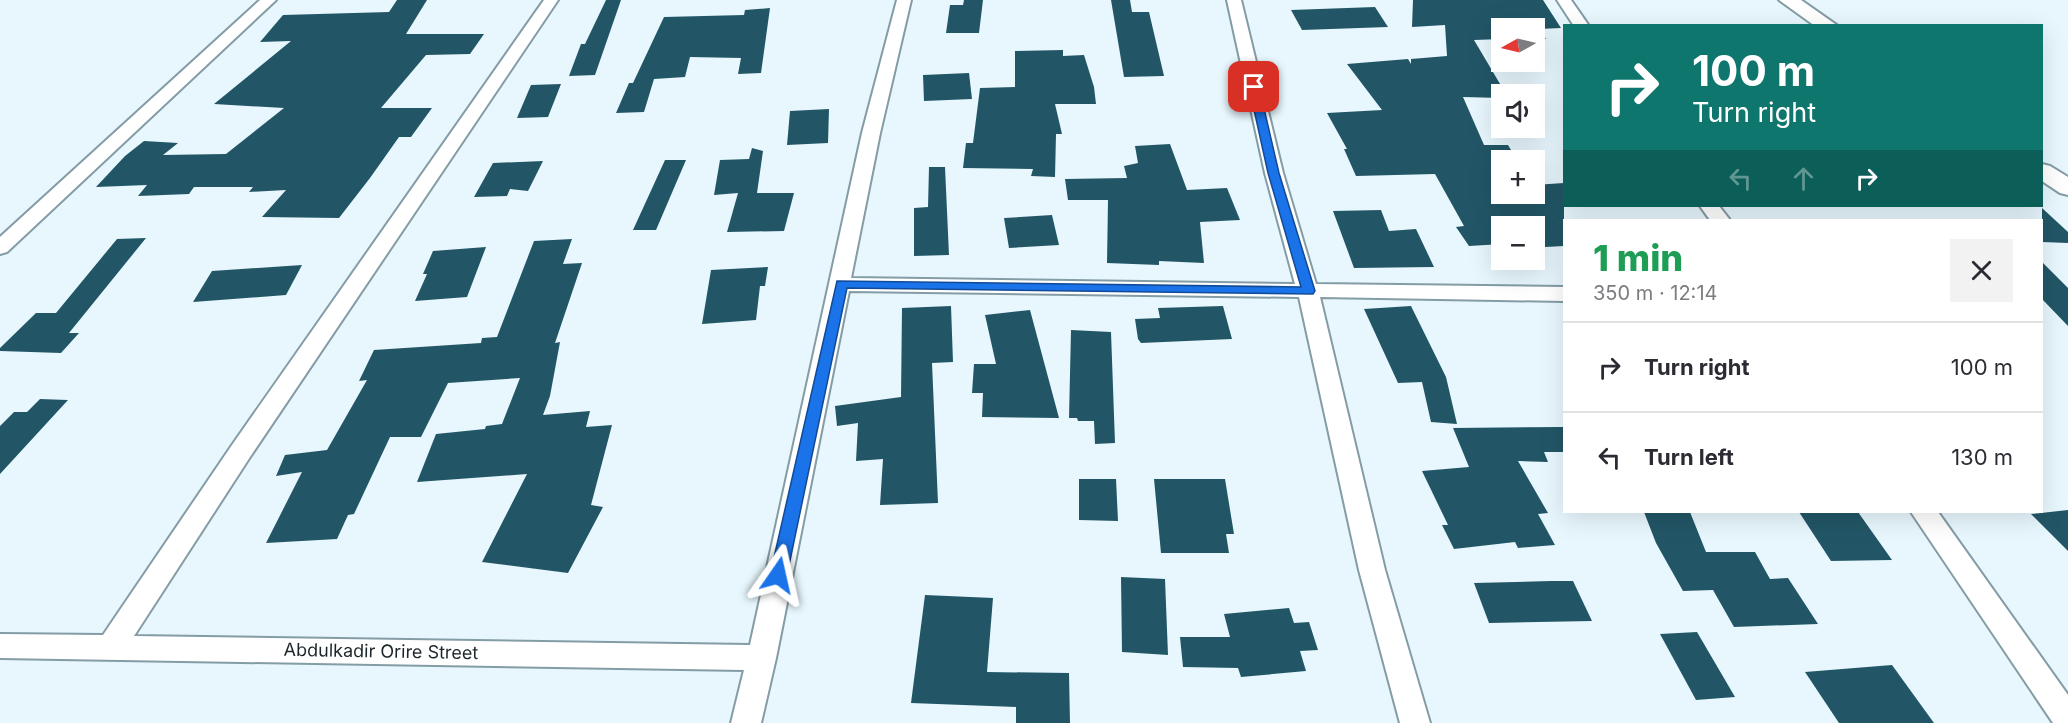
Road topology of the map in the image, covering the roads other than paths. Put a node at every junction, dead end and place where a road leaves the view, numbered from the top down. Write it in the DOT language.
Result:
graph roads {
  1 [pos="269,0"];
  2 [pos="551,0"];
  3 [pos="904,0"];
  4 [pos="1234,0"];
  5 [pos="1564,0"];
  6 [pos="1768,0"];
  7 [pos="1788,0"];
  8 [pos="1581,24"];
  9 [pos="1806,24"];
  10 [pos="1826,24"];
  11 [pos="2043,157"];
  12 [pos="2043,172"];
  13 [pos="2068,173"];
  14 [pos="2068,188"];
  15 [pos="1710,207"];
  16 [pos="1719,219"];
  17 [pos="0,248"];
  18 [pos="841,284"];
  19 [pos="1308,291"];
  20 [pos="1563,294"];
  21 [pos="1925,513"];
  22 [pos="0,646"];
  23 [pos="110,649"];
  24 [pos="762,658"];
  25 [pos="2068,720"];
  26 [pos="746,723"];
  27 [pos="1415,723"];
  1 -- 17 [label="street"];
  2 -- 23 [label="street"];
  3 -- 18 [label="street"];
  4 -- 19 [label="street"];
  5 -- 8 [label="street"];
  6 -- 9 [label="street"];
  7 -- 10 [label="street"];
  11 -- 13 [label="street"];
  12 -- 14 [label="street"];
  15 -- 16 [label="street"];
  18 -- 19 [label="street"];
  18 -- 24 [label="street"];
  19 -- 20 [label="street"];
  19 -- 27 [label="street"];
  21 -- 25 [label="street"];
  22 -- 23 [label="street, Abdulkadir Orire Street"];
  23 -- 24 [label="street, Abdulkadir Orire Street"];
  24 -- 26 [label="street"];
}
